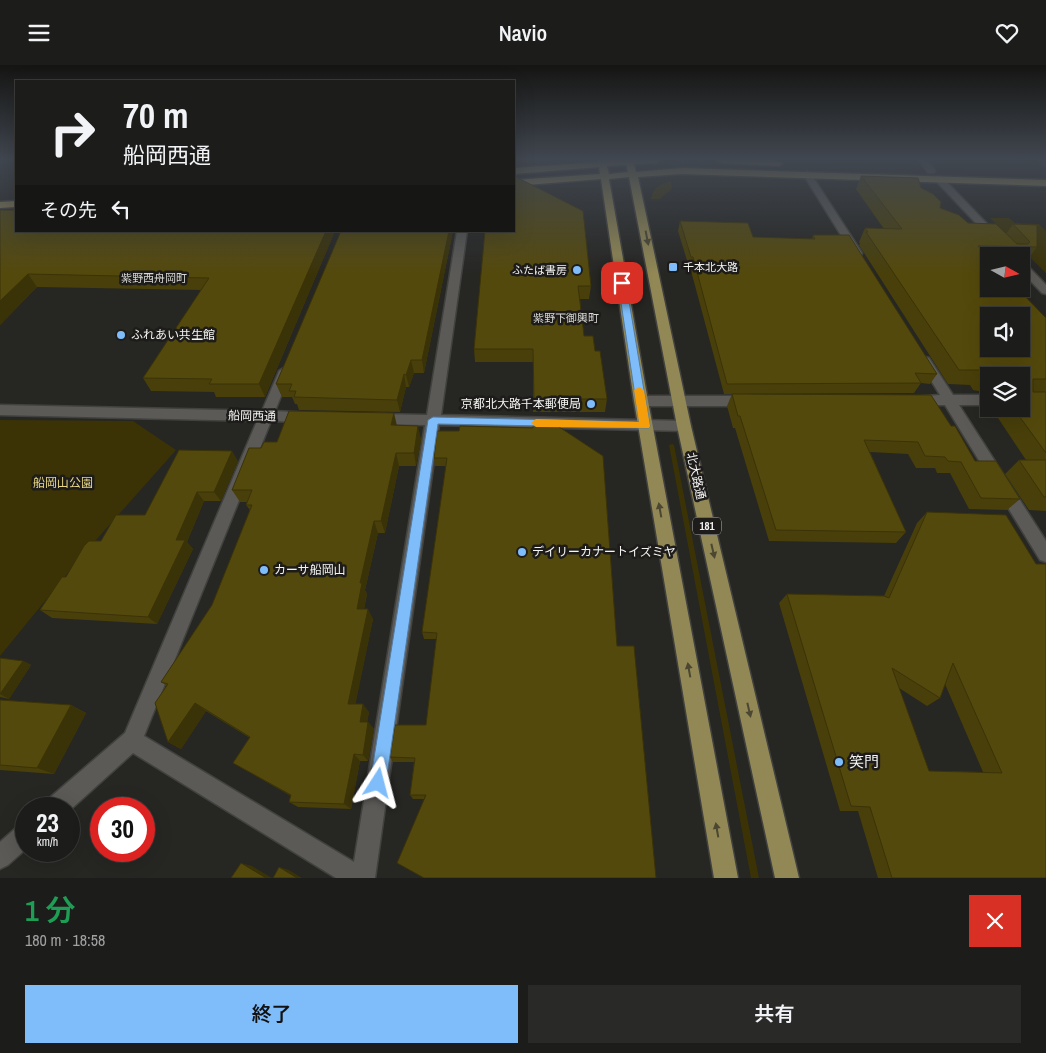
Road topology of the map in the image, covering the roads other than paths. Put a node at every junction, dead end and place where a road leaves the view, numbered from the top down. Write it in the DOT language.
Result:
graph roads {
  1 [pos="608,198"];
  2 [pos="637,198"];
  3 [pos="822,198"];
  4 [pos="958,198"];
  5 [pos="15,204"];
  6 [pos="0,205"];
  7 [pos="462,232"];
  8 [pos="1004,247"];
  9 [pos="866,268"];
  10 [pos="1030,274"];
  11 [pos="1046,291"];
  12 [pos="918,350"];
  13 [pos="291,355"];
  14 [pos="949,399"];
  15 [pos="900,400"];
  16 [pos="980,400"];
  17 [pos="641,401"];
  18 [pos="679,401"];
  19 [pos="764,401"];
  20 [pos="0,410"];
  21 [pos="266,416"];
  22 [pos="315,417"];
  23 [pos="364,419"];
  24 [pos="433,420"];
  25 [pos="645,426"];
  26 [pos="684,426"];
  27 [pos="1046,555"];
  28 [pos="132,740"];
  29 [pos="68,797"];
  30 [pos="15,843"];
  31 [pos="0,857"];
  32 [pos="358,878"];
  33 [pos="363,878"];
  34 [pos="726,878"];
  35 [pos="788,878"];
  1 -- 17 [label="main road"];
  2 -- 18 [label="main road, 北大路通 / 181, one-way"];
  3 -- 9 [label="street"];
  4 -- 8 [label="street"];
  5 -- 6 [label="main road"];
  7 -- 24 [label="street"];
  10 -- 11 [label="street"];
  12 -- 14 [label="street"];
  13 -- 21 [label="street"];
  14 -- 15 [label="street"];
  14 -- 16 [label="street"];
  14 -- 27 [label="street"];
  17 -- 18 [label="street"];
  17 -- 25 [label="main road"];
  18 -- 19 [label="street"];
  18 -- 26 [label="main road, 北大路通 / 181"];
  20 -- 21 [label="street, 船岡西通"];
  21 -- 22 [label="street, 船岡西通"];
  21 -- 28 [label="street"];
  23 -- 24 [label="street"];
  24 -- 25 [label="street"];
  24 -- 33 [label="street"];
  25 -- 26 [label="street"];
  34 -- 25 [label="main road, one-way"];
  26 -- 35 [label="main road, 北大路通 / 181, one-way"];
  28 -- 29 [label="street"];
  28 -- 32 [label="street"];
  30 -- 31 [label="street"];
}
